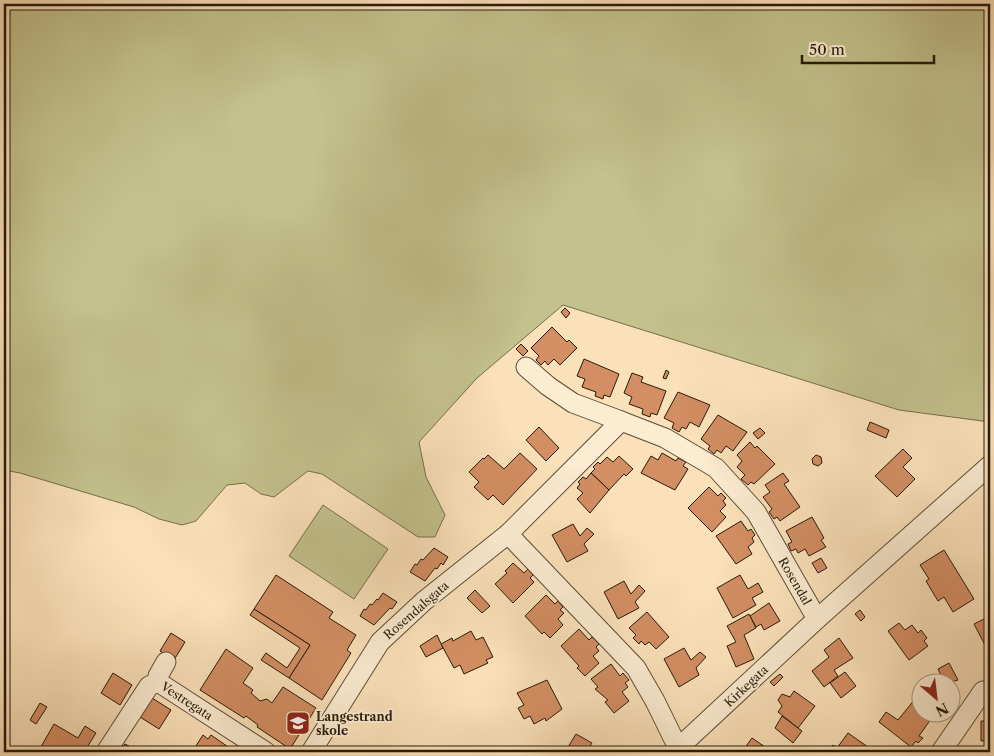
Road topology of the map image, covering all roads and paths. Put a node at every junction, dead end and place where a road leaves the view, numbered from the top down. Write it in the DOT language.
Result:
graph roads {
  1 [pos="526,367"];
  2 [pos="621,421"];
  3 [pos="990,465"];
  4 [pos="508,534"];
  5 [pos="817,619"];
  6 [pos="166,662"];
  7 [pos="158,682"];
  8 [pos="983,691"];
  9 [pos="676,750"];
  10 [pos="106,752"];
  11 [pos="266,752"];
  12 [pos="311,752"];
  13 [pos="941,752"];
  1 -- 2 [label="street, Rosendal"];
  2 -- 4 [label="street"];
  2 -- 5 [label="street, Rosendal"];
  3 -- 5 [label="street, Rosendal"];
  4 -- 9 [label="street"];
  4 -- 12 [label="street, Rosendalsgata"];
  5 -- 9 [label="street, Kirkegata"];
  6 -- 7 [label="street"];
  7 -- 10 [label="street, Vestregata"];
  7 -- 11 [label="street, Vestregata"];
  8 -- 13 [label="street"];
}
